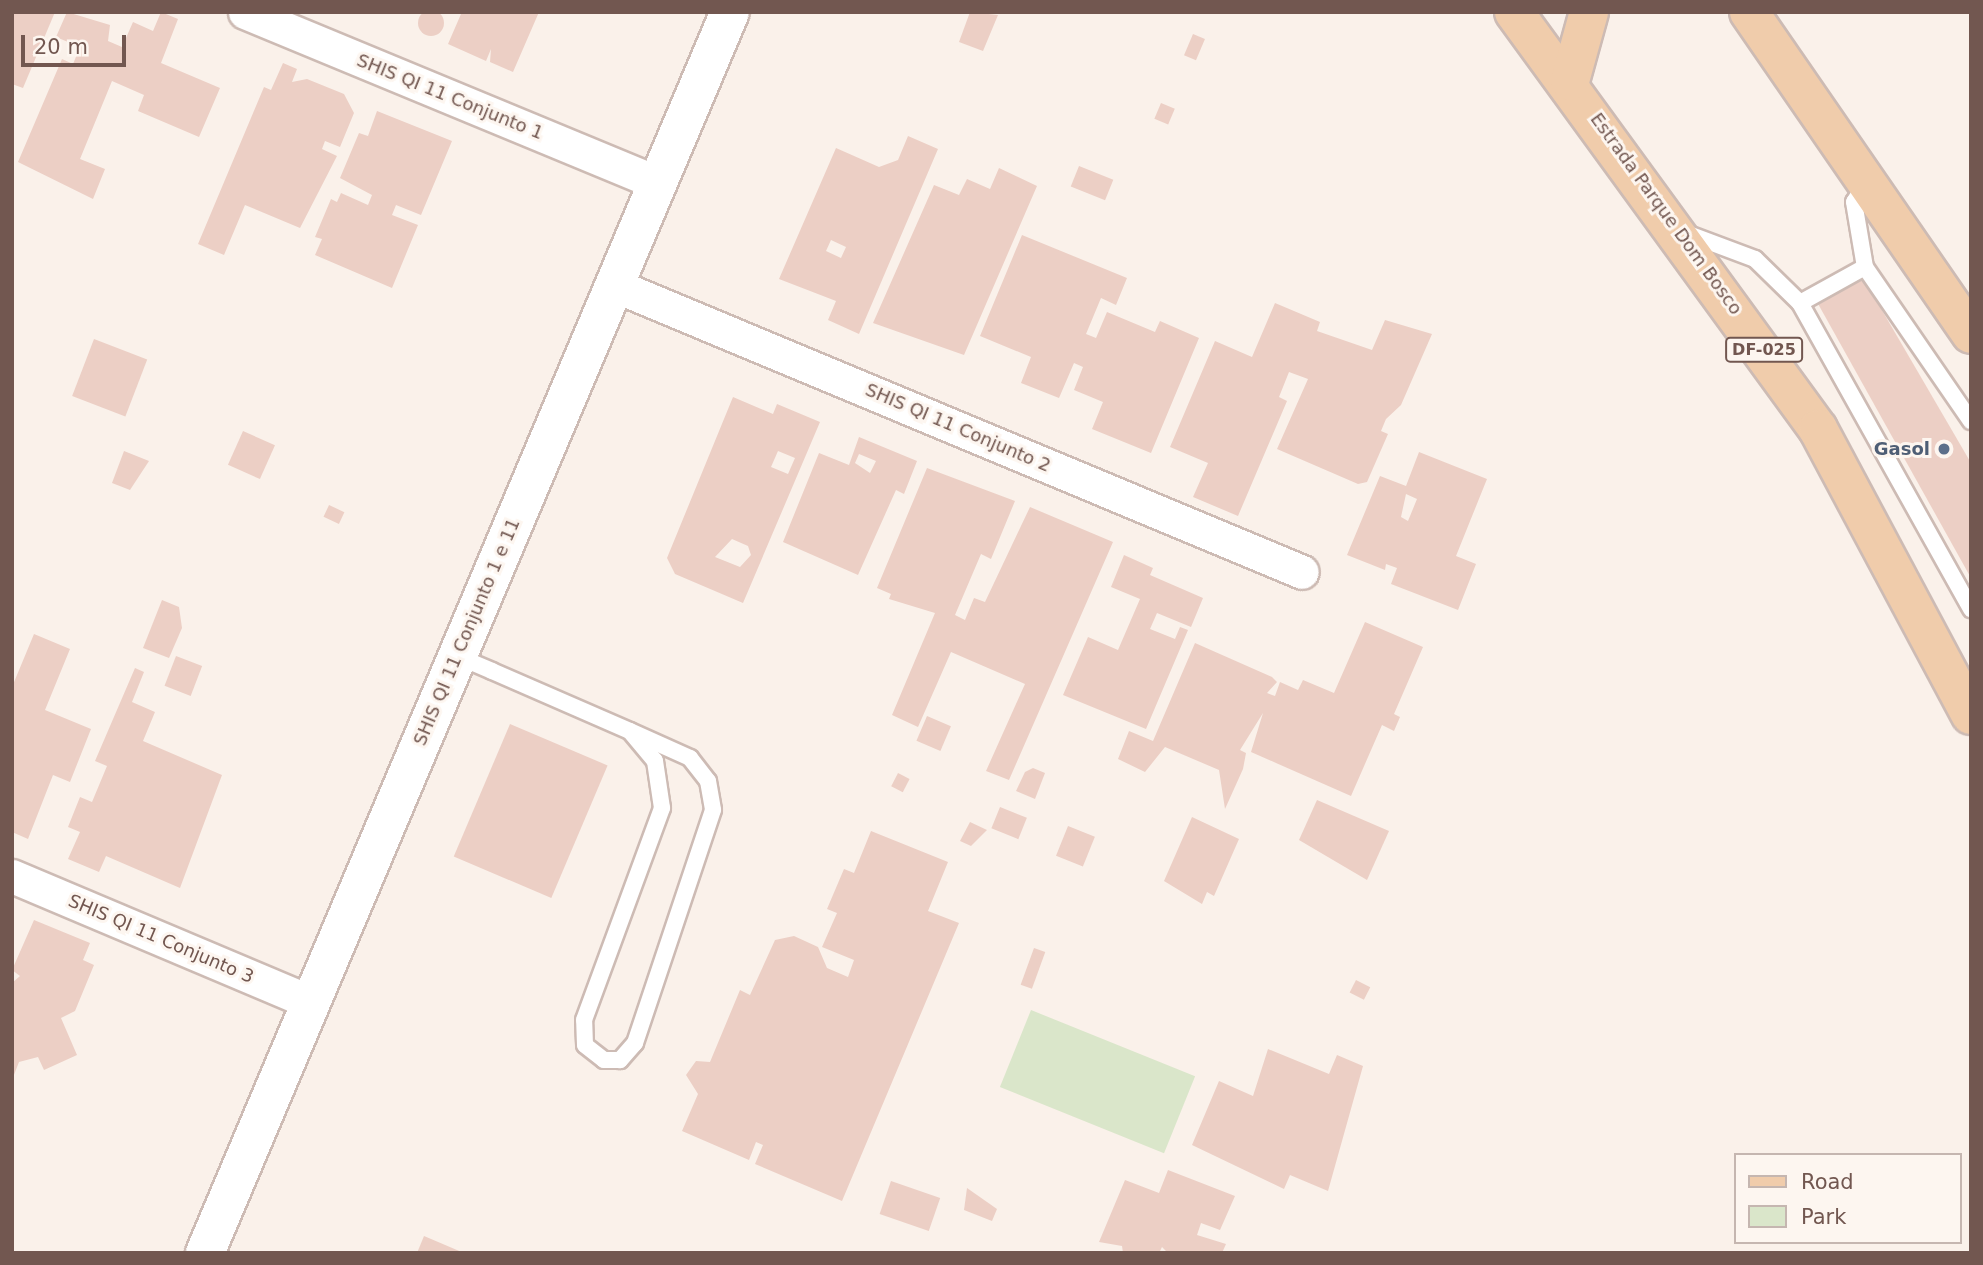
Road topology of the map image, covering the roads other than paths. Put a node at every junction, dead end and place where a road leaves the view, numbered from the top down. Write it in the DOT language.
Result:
graph roads {
  1 [pos="245,12"];
  2 [pos="730,12"];
  3 [pos="1514,12"];
  4 [pos="1589,12"];
  5 [pos="1749,12"];
  6 [pos="1570,81"];
  7 [pos="1869,179"];
  8 [pos="654,181"];
  9 [pos="1678,229"];
  10 [pos="1865,267"];
  11 [pos="614,285"];
  12 [pos="1800,303"];
  13 [pos="1971,334"];
  14 [pos="1971,421"];
  15 [pos="1302,572"];
  16 [pos="1971,609"];
  17 [pos="456,656"];
  18 [pos="1971,715"];
  19 [pos="630,731"];
  20 [pos="12,876"];
  21 [pos="310,1002"];
  22 [pos="205,1253"];
  1 -- 8 [label="street, SHIS QI 11 Conjunto 1"];
  2 -- 8 [label="street, SHIS QI 11 Conjunto 1 e 11"];
  3 -- 6 [label="main road, Estrada Parque Dom Bosco / DF-025"];
  4 -- 6 [label="main road"];
  5 -- 7 [label="main road"];
  6 -- 9 [label="main road, Estrada Parque Dom Bosco / DF-025"];
  7 -- 10 [label="lane"];
  7 -- 13 [label="main road"];
  8 -- 11 [label="street, SHIS QI 11 Conjunto 1 e 11"];
  9 -- 12 [label="lane"];
  9 -- 18 [label="main road, Estrada Parque Dom Bosco / DF-025"];
  10 -- 12 [label="lane"];
  10 -- 14 [label="lane"];
  11 -- 15 [label="street, SHIS QI 11 Conjunto 2"];
  11 -- 17 [label="street, SHIS QI 11 Conjunto 1 e 11"];
  12 -- 16 [label="lane"];
  17 -- 19 [label="lane"];
  17 -- 21 [label="street, SHIS QI 11 Conjunto 1 e 11"];
  19 -- 19 [label="lane"];
  20 -- 21 [label="street, SHIS QI 11 Conjunto 3"];
  21 -- 22 [label="street, SHIS QI 11 Conjunto 1 e 11"];
}
